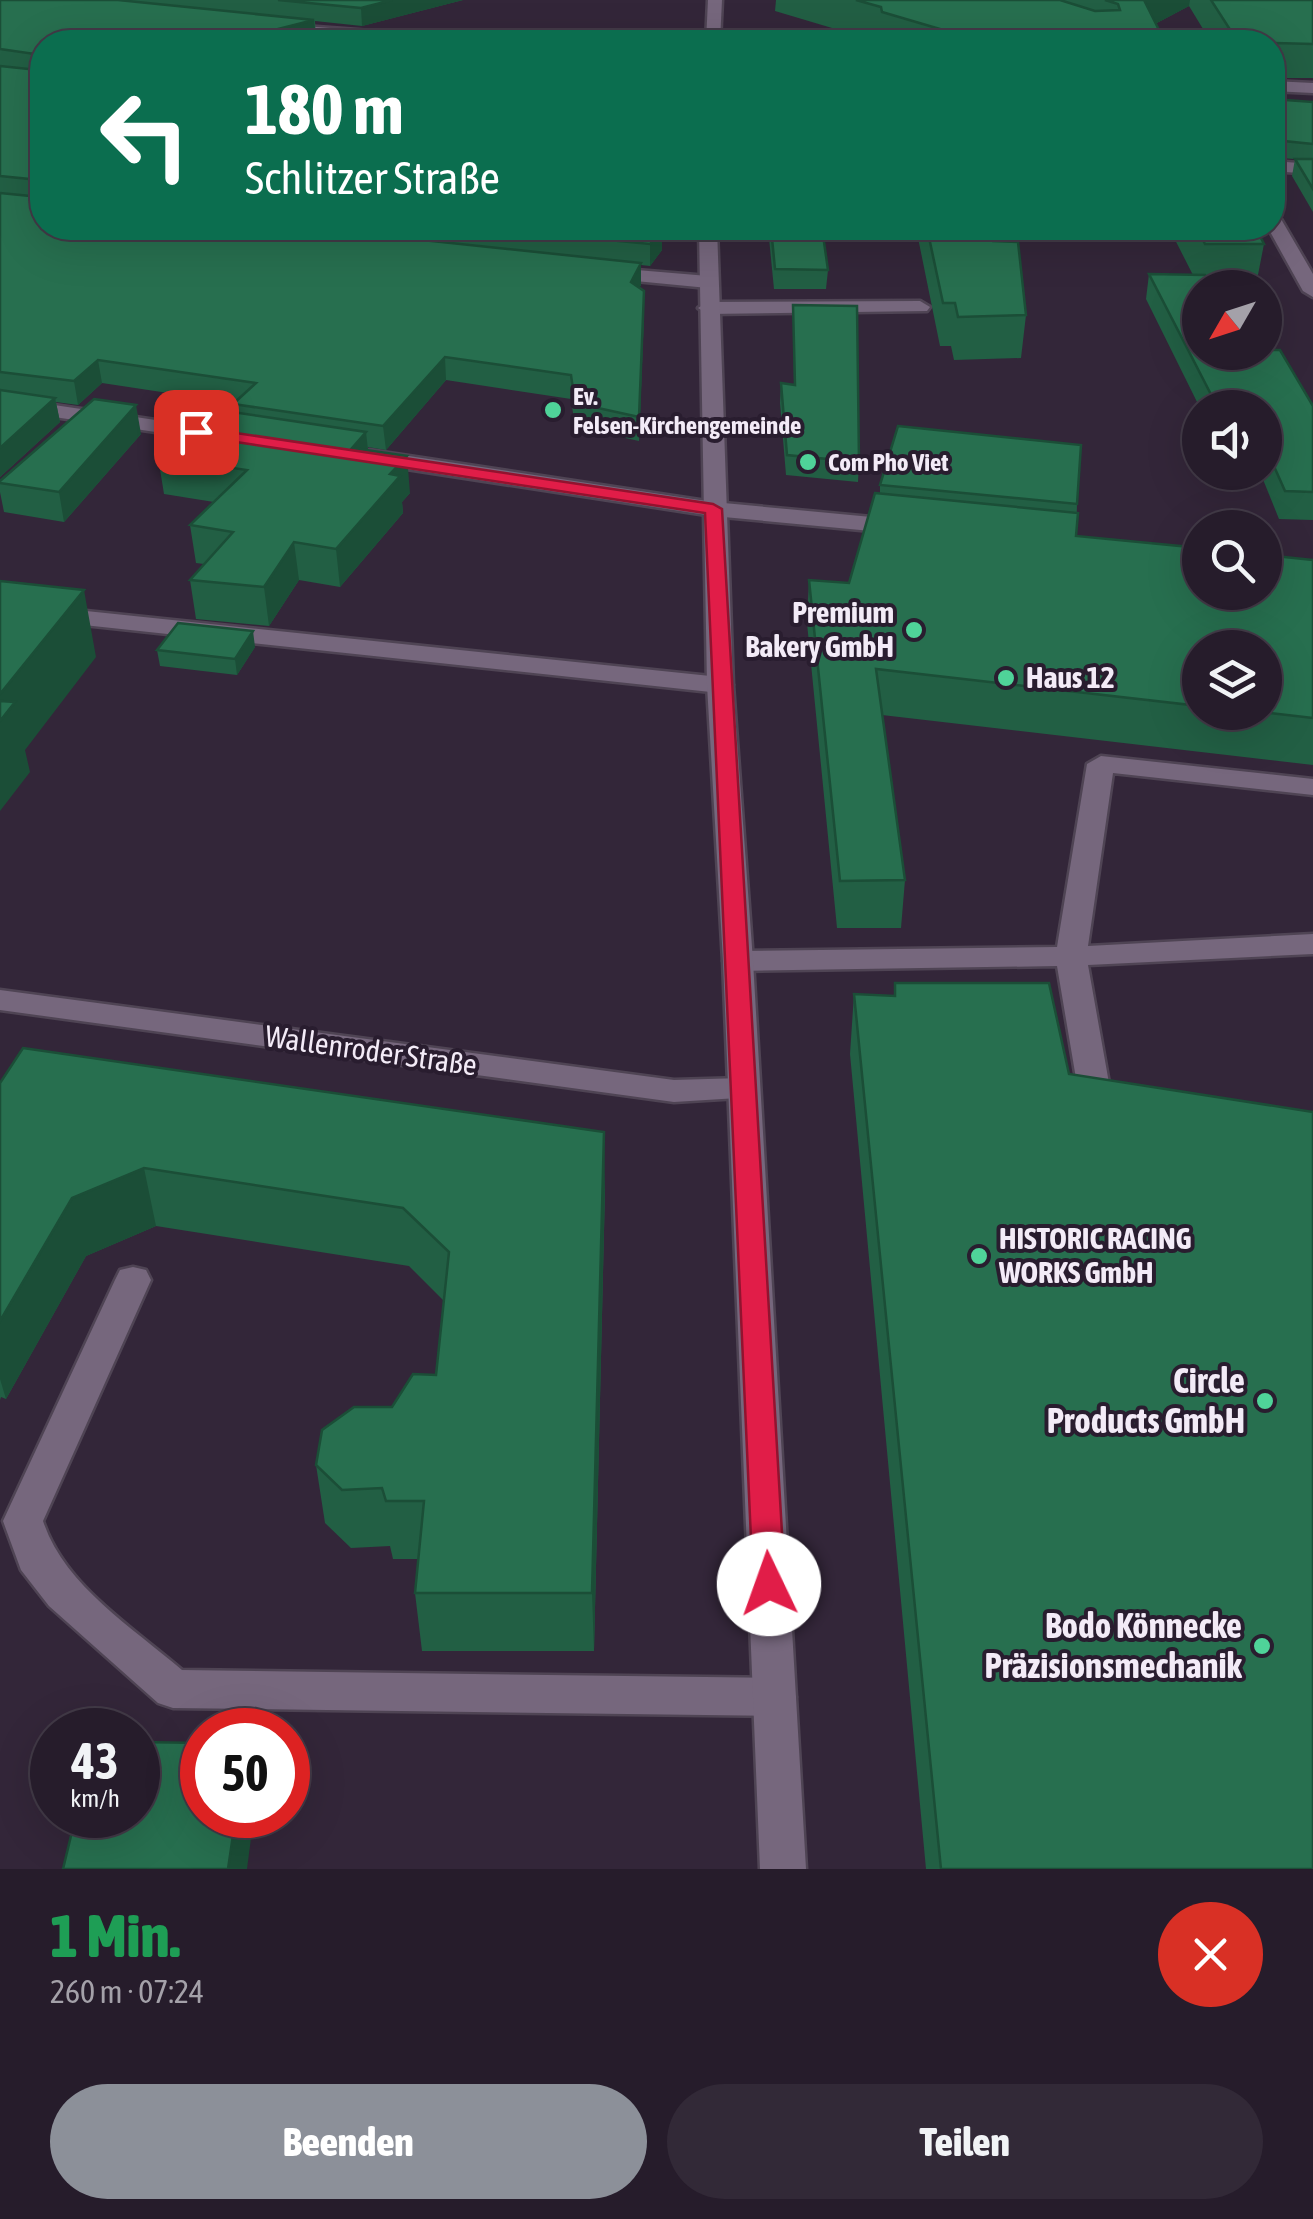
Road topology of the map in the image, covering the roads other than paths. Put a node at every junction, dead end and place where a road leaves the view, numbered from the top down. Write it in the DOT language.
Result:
graph roads {
  1 [pos="715,0"];
  2 [pos="263,27"];
  3 [pos="304,30"];
  4 [pos="714,30"];
  5 [pos="1285,87"];
  6 [pos="1313,88"];
  7 [pos="1285,167"];
  8 [pos="1313,168"];
  9 [pos="708,240"];
  10 [pos="1284,240"];
  11 [pos="579,271"];
  12 [pos="708,282"];
  13 [pos="1313,291"];
  14 [pos="920,307"];
  15 [pos="708,308"];
  16 [pos="0,402"];
  17 [pos="255,440"];
  18 [pos="353,455"];
  19 [pos="713,509"];
  20 [pos="924,530"];
  21 [pos="0,609"];
  22 [pos="720,685"];
  23 [pos="1313,787"];
  24 [pos="1313,944"];
  25 [pos="1071,956"];
  26 [pos="738,961"];
  27 [pos="0,1000"];
  28 [pos="742,1089"];
  29 [pos="1136,1115"];
  30 [pos="133,1280"];
  31 [pos="775,1696"];
  32 [pos="783,1869"];
  1 -- 4 [label="main road"];
  2 -- 3 [label="main road"];
  5 -- 6 [label="main road"];
  7 -- 8 [label="main road"];
  9 -- 12 [label="main road"];
  10 -- 13 [label="main road"];
  11 -- 12 [label="main road"];
  12 -- 15 [label="main road"];
  14 -- 15 [label="main road"];
  15 -- 19 [label="main road"];
  16 -- 17 [label="main road"];
  18 -- 19 [label="main road"];
  19 -- 20 [label="main road"];
  19 -- 22 [label="main road"];
  21 -- 22 [label="main road"];
  22 -- 26 [label="main road"];
  23 -- 25 [label="main road"];
  24 -- 25 [label="main road"];
  25 -- 26 [label="main road"];
  25 -- 29 [label="main road"];
  26 -- 28 [label="main road"];
  27 -- 28 [label="main road, Wallenroder Straße"];
  28 -- 31 [label="main road"];
  30 -- 31 [label="main road"];
  31 -- 32 [label="main road"];
}
